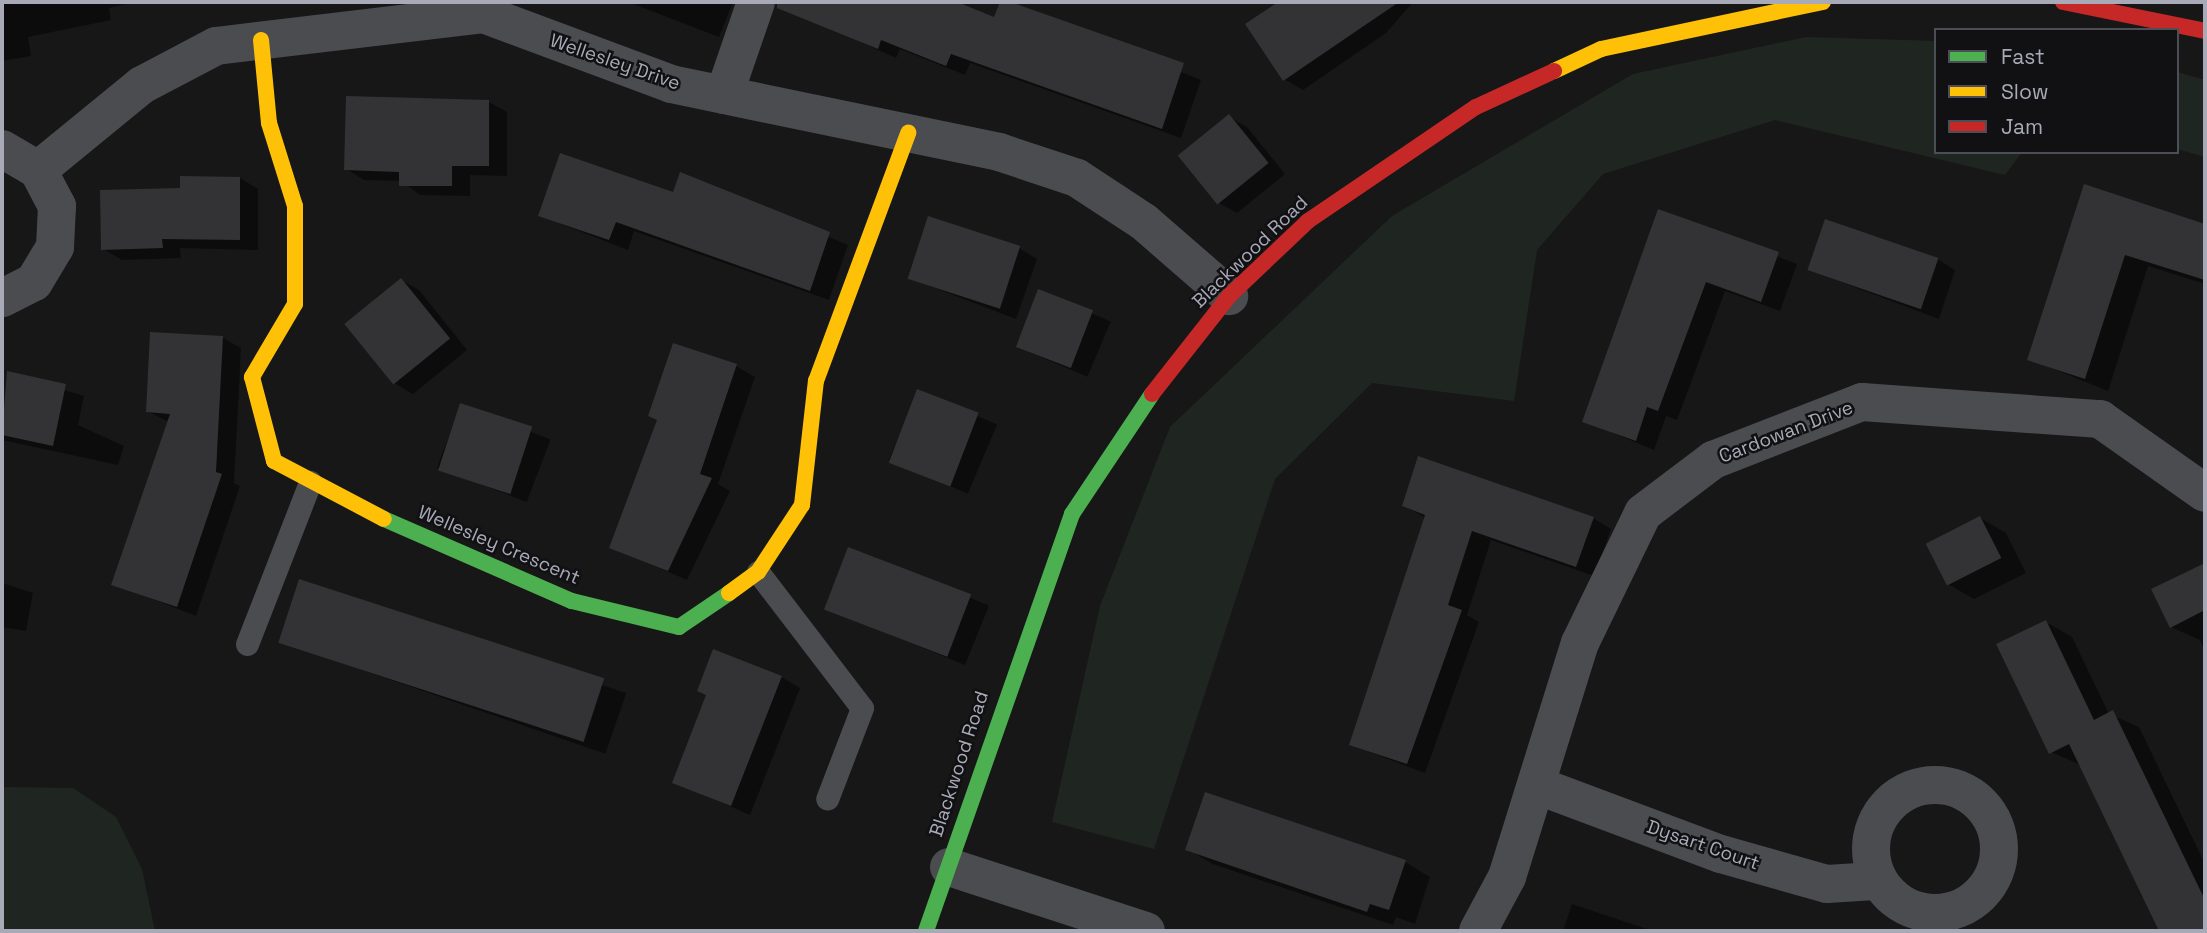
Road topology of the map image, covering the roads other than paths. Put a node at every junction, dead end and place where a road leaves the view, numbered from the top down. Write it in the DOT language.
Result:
graph roads {
  1 [pos="756,2"];
  2 [pos="1823,2"];
  3 [pos="2063,2"];
  4 [pos="1763,6"];
  5 [pos="2205,31"];
  6 [pos="261,40"];
  7 [pos="724,95"];
  8 [pos="908,133"];
  9 [pos="2,149"];
  10 [pos="38,170"];
  11 [pos="1228,296"];
  12 [pos="2,298"];
  13 [pos="310,482"];
  14 [pos="2205,493"];
  15 [pos="758,572"];
  16 [pos="247,644"];
  17 [pos="1535,785"];
  18 [pos="827,799"];
  19 [pos="949,867"];
  20 [pos="1875,881"];
  21 [pos="926,931"];
  22 [pos="1146,931"];
  23 [pos="1478,931"];
  1 -- 7 [label="street"];
  2 -- 4 [label="street, Blackwood Road"];
  3 -- 5 [label="street"];
  4 -- 11 [label="street, Blackwood Road"];
  6 -- 7 [label="street, Wellesley Drive"];
  6 -- 10 [label="street, Wellesley Drive"];
  6 -- 13 [label="street, Wellesley Crescent"];
  7 -- 8 [label="street, Wellesley Drive"];
  8 -- 11 [label="street, Wellesley Drive"];
  8 -- 15 [label="street, Wellesley Crescent"];
  9 -- 10 [label="street"];
  10 -- 12 [label="street"];
  11 -- 19 [label="street, Blackwood Road"];
  13 -- 15 [label="street, Wellesley Crescent"];
  13 -- 16 [label="lane"];
  14 -- 17 [label="street, Cardowan Drive"];
  15 -- 18 [label="lane"];
  17 -- 20 [label="street, Dysart Court"];
  17 -- 23 [label="street, Cardowan Drive"];
  19 -- 21 [label="street, Blackwood Road"];
  19 -- 22 [label="street"];
}
